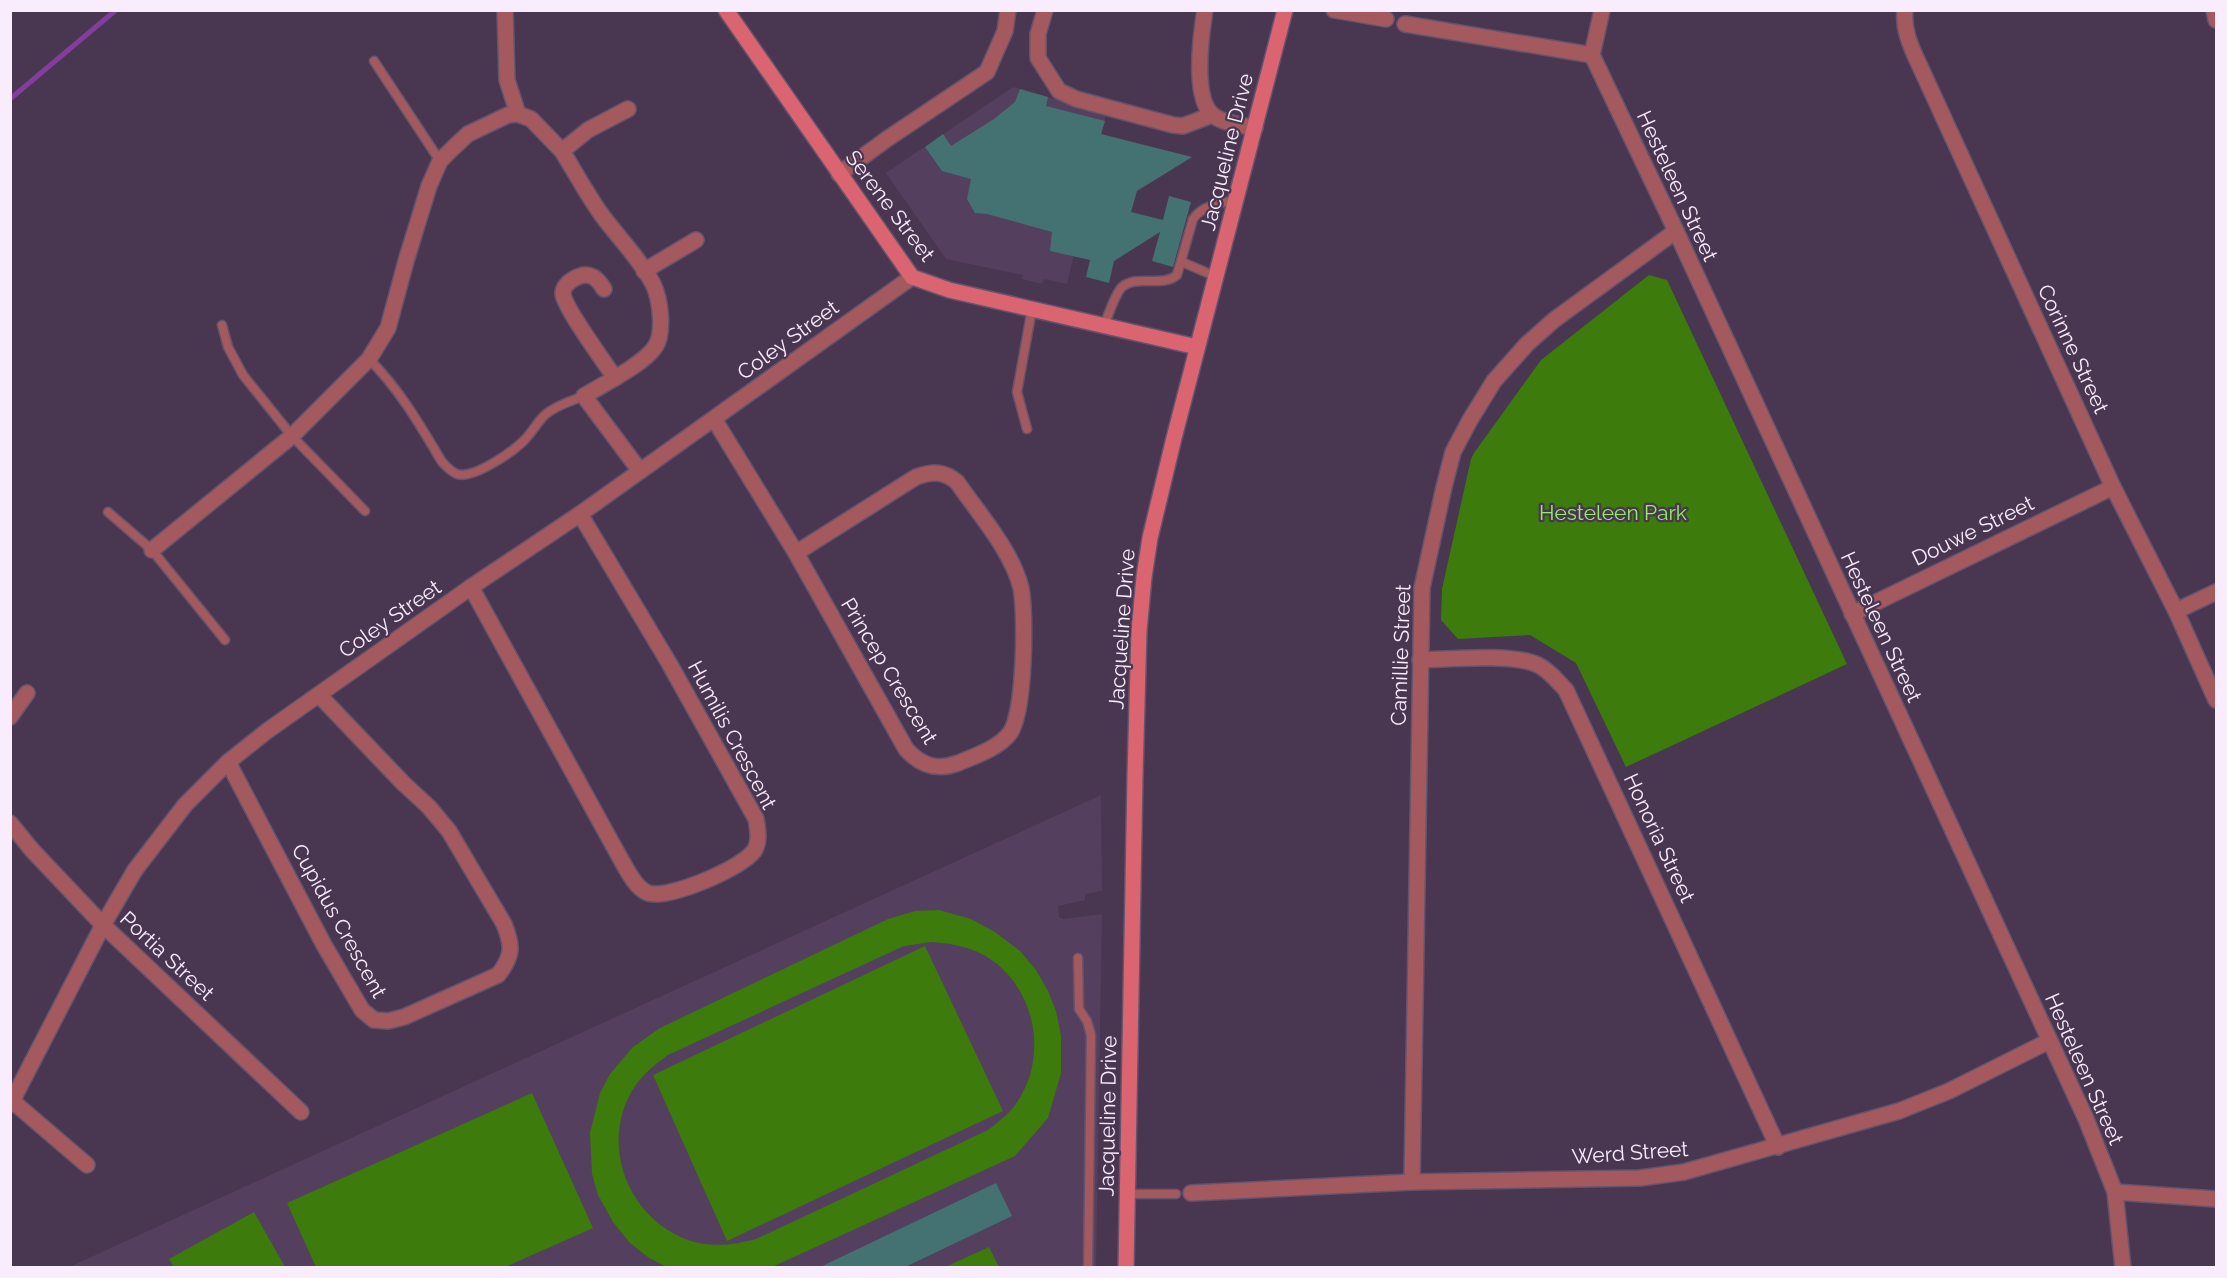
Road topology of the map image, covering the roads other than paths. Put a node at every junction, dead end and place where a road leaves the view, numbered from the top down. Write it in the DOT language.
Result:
graph roads {
  1 [pos="505,10"];
  2 [pos="726,10"];
  3 [pos="1008,10"];
  4 [pos="1045,10"];
  5 [pos="1205,10"];
  6 [pos="1285,10"];
  7 [pos="1334,10"];
  8 [pos="1602,10"];
  9 [pos="1905,10"];
  10 [pos="2214,10"];
  11 [pos="1386,20"];
  12 [pos="2217,20"];
  13 [pos="1405,24"];
  14 [pos="1592,55"];
  15 [pos="374,61"];
  16 [pos="628,109"];
  17 [pos="518,114"];
  18 [pos="1212,115"];
  19 [pos="1255,128"];
  20 [pos="562,152"];
  21 [pos="440,161"];
  22 [pos="839,174"];
  23 [pos="1237,200"];
  24 [pos="1676,231"];
  25 [pos="696,240"];
  26 [pos="1182,262"];
  27 [pos="644,271"];
  28 [pos="912,277"];
  29 [pos="1217,277"];
  30 [pos="604,289"];
  31 [pos="1032,309"];
  32 [pos="222,325"];
  33 [pos="1104,326"];
  34 [pos="1197,348"];
  35 [pos="369,359"];
  36 [pos="615,378"];
  37 [pos="584,396"];
  38 [pos="714,420"];
  39 [pos="1027,429"];
  40 [pos="292,436"];
  41 [pos="640,471"];
  42 [pos="2114,487"];
  43 [pos="365,511"];
  44 [pos="108,512"];
  45 [pos="580,514"];
  46 [pos="152,550"];
  47 [pos="796,553"];
  48 [pos="471,587"];
  49 [pos="2217,592"];
  50 [pos="2176,611"];
  51 [pos="1852,614"];
  52 [pos="225,640"];
  53 [pos="1420,660"];
  54 [pos="27,693"];
  55 [pos="319,695"];
  56 [pos="2217,700"];
  57 [pos="10,717"];
  58 [pos="228,762"];
  59 [pos="10,823"];
  60 [pos="103,925"];
  61 [pos="1078,958"];
  62 [pos="2049,1041"];
  63 [pos="11,1102"];
  64 [pos="301,1112"];
  65 [pos="1778,1146"];
  66 [pos="87,1165"];
  67 [pos="1412,1182"];
  68 [pos="2115,1192"];
  69 [pos="1183,1193"];
  70 [pos="1128,1194"];
  71 [pos="2217,1199"];
  72 [pos="1088,1268"];
  73 [pos="1126,1268"];
  74 [pos="2122,1268"];
  1 -- 17 [label="street"];
  2 -- 22 [label="street, Serene Street"];
  3 -- 22 [label="street"];
  4 -- 18 [label="street"];
  5 -- 18 [label="street"];
  6 -- 19 [label="street, Jacqueline Drive"];
  7 -- 11 [label="street"];
  8 -- 14 [label="street"];
  9 -- 42 [label="street, Corinne Street"];
  10 -- 12 [label="street"];
  13 -- 14 [label="street"];
  14 -- 24 [label="street, Hesteleen Street"];
  15 -- 21 [label="lane"];
  16 -- 20 [label="street"];
  17 -- 20 [label="street"];
  17 -- 21 [label="street"];
  18 -- 19 [label="street"];
  19 -- 23 [label="street, Jacqueline Drive"];
  20 -- 27 [label="street"];
  21 -- 35 [label="street"];
  22 -- 28 [label="street, Serene Street"];
  23 -- 26 [label="lane"];
  23 -- 29 [label="street, Jacqueline Drive"];
  24 -- 51 [label="street, Hesteleen Street"];
  24 -- 53 [label="street, Camillie Street"];
  25 -- 27 [label="street"];
  26 -- 29 [label="lane"];
  26 -- 33 [label="lane"];
  27 -- 36 [label="street"];
  28 -- 31 [label="street, Serene Street"];
  28 -- 38 [label="street, Coley Street"];
  29 -- 34 [label="street, Jacqueline Drive"];
  30 -- 36 [label="street"];
  31 -- 33 [label="street, Serene Street"];
  31 -- 39 [label="lane"];
  32 -- 40 [label="lane"];
  33 -- 34 [label="street, Serene Street"];
  34 -- 70 [label="street, Jacqueline Drive"];
  35 -- 37 [label="lane"];
  35 -- 40 [label="street"];
  36 -- 37 [label="street"];
  37 -- 41 [label="street"];
  38 -- 41 [label="street, Coley Street"];
  38 -- 47 [label="street, Princep Crescent"];
  40 -- 43 [label="lane"];
  40 -- 46 [label="street"];
  41 -- 45 [label="street, Coley Street"];
  42 -- 50 [label="street, Corinne Street"];
  42 -- 51 [label="street, Douwe Street"];
  44 -- 46 [label="lane"];
  45 -- 48 [label="street, Coley Street"];
  45 -- 48 [label="street, Humilis Crescent"];
  46 -- 52 [label="lane"];
  47 -- 47 [label="street, Princep Crescent"];
  48 -- 55 [label="street, Coley Street"];
  49 -- 50 [label="street"];
  50 -- 56 [label="street, Corinne Street"];
  51 -- 62 [label="street, Hesteleen Street"];
  53 -- 65 [label="street, Honoria Street"];
  53 -- 67 [label="street, Camillie Street"];
  54 -- 57 [label="street"];
  55 -- 58 [label="street, Coley Street"];
  55 -- 58 [label="street, Cupidus Crescent"];
  58 -- 60 [label="street, Coley Street"];
  59 -- 60 [label="street, Portia Street"];
  60 -- 63 [label="street, Coley Street"];
  60 -- 64 [label="street, Portia Street"];
  61 -- 72 [label="lane"];
  62 -- 65 [label="street, Werd Street"];
  62 -- 68 [label="street, Hesteleen Street"];
  63 -- 66 [label="street"];
  65 -- 67 [label="street, Werd Street"];
  67 -- 69 [label="street, Werd Street"];
  68 -- 71 [label="street"];
  68 -- 74 [label="street, Hesteleen Street"];
  69 -- 70 [label="lane"];
  70 -- 73 [label="street, Jacqueline Drive"];
}
